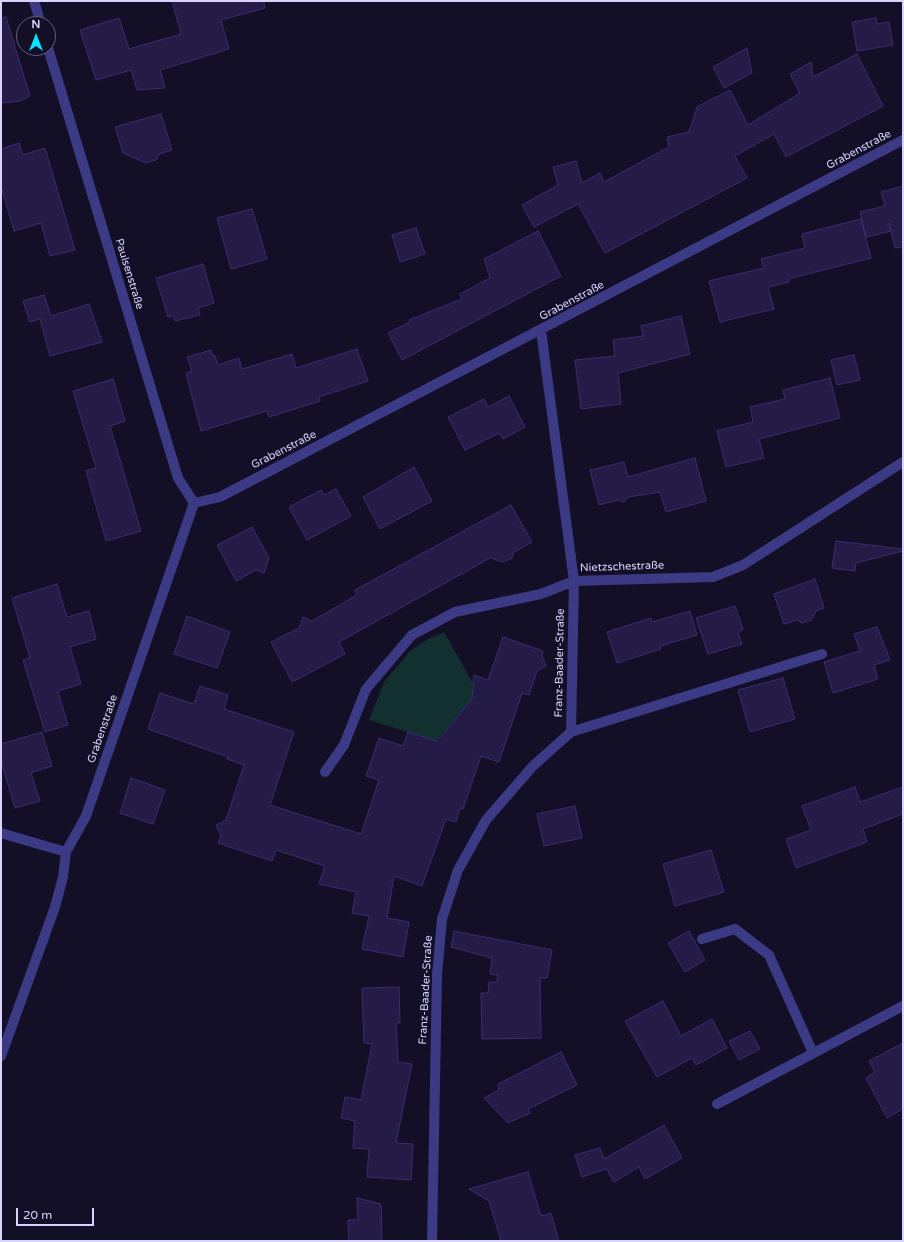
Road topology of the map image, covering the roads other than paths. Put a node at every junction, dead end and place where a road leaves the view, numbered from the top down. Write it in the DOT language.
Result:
graph roads {
  1 [pos="34,1"];
  2 [pos="39,16"];
  3 [pos="50,56"];
  4 [pos="903,140"];
  5 [pos="541,330"];
  6 [pos="903,462"];
  7 [pos="194,503"];
  8 [pos="574,581"];
  9 [pos="822,654"];
  10 [pos="571,732"];
  11 [pos="325,772"];
  12 [pos="1,833"];
  13 [pos="66,852"];
  14 [pos="702,939"];
  15 [pos="903,1006"];
  16 [pos="2,1049"];
  17 [pos="813,1053"];
  18 [pos="717,1104"];
  19 [pos="432,1241"];
  1 -- 2 [label="street"];
  3 -- 7 [label="street, Paulsenstraße"];
  4 -- 5 [label="street, Grabenstraße"];
  5 -- 7 [label="street, Grabenstraße"];
  5 -- 8 [label="street, Franz-Baader-Straße"];
  6 -- 8 [label="street, Nietzschestraße"];
  7 -- 13 [label="street, Grabenstraße"];
  8 -- 10 [label="street, Franz-Baader-Straße"];
  8 -- 11 [label="street, Nietzschestraße"];
  9 -- 10 [label="street"];
  10 -- 19 [label="street, Franz-Baader-Straße"];
  12 -- 13 [label="street"];
  13 -- 16 [label="street, Grabenstraße"];
  14 -- 17 [label="street"];
  15 -- 17 [label="street"];
  17 -- 18 [label="street"];
}
